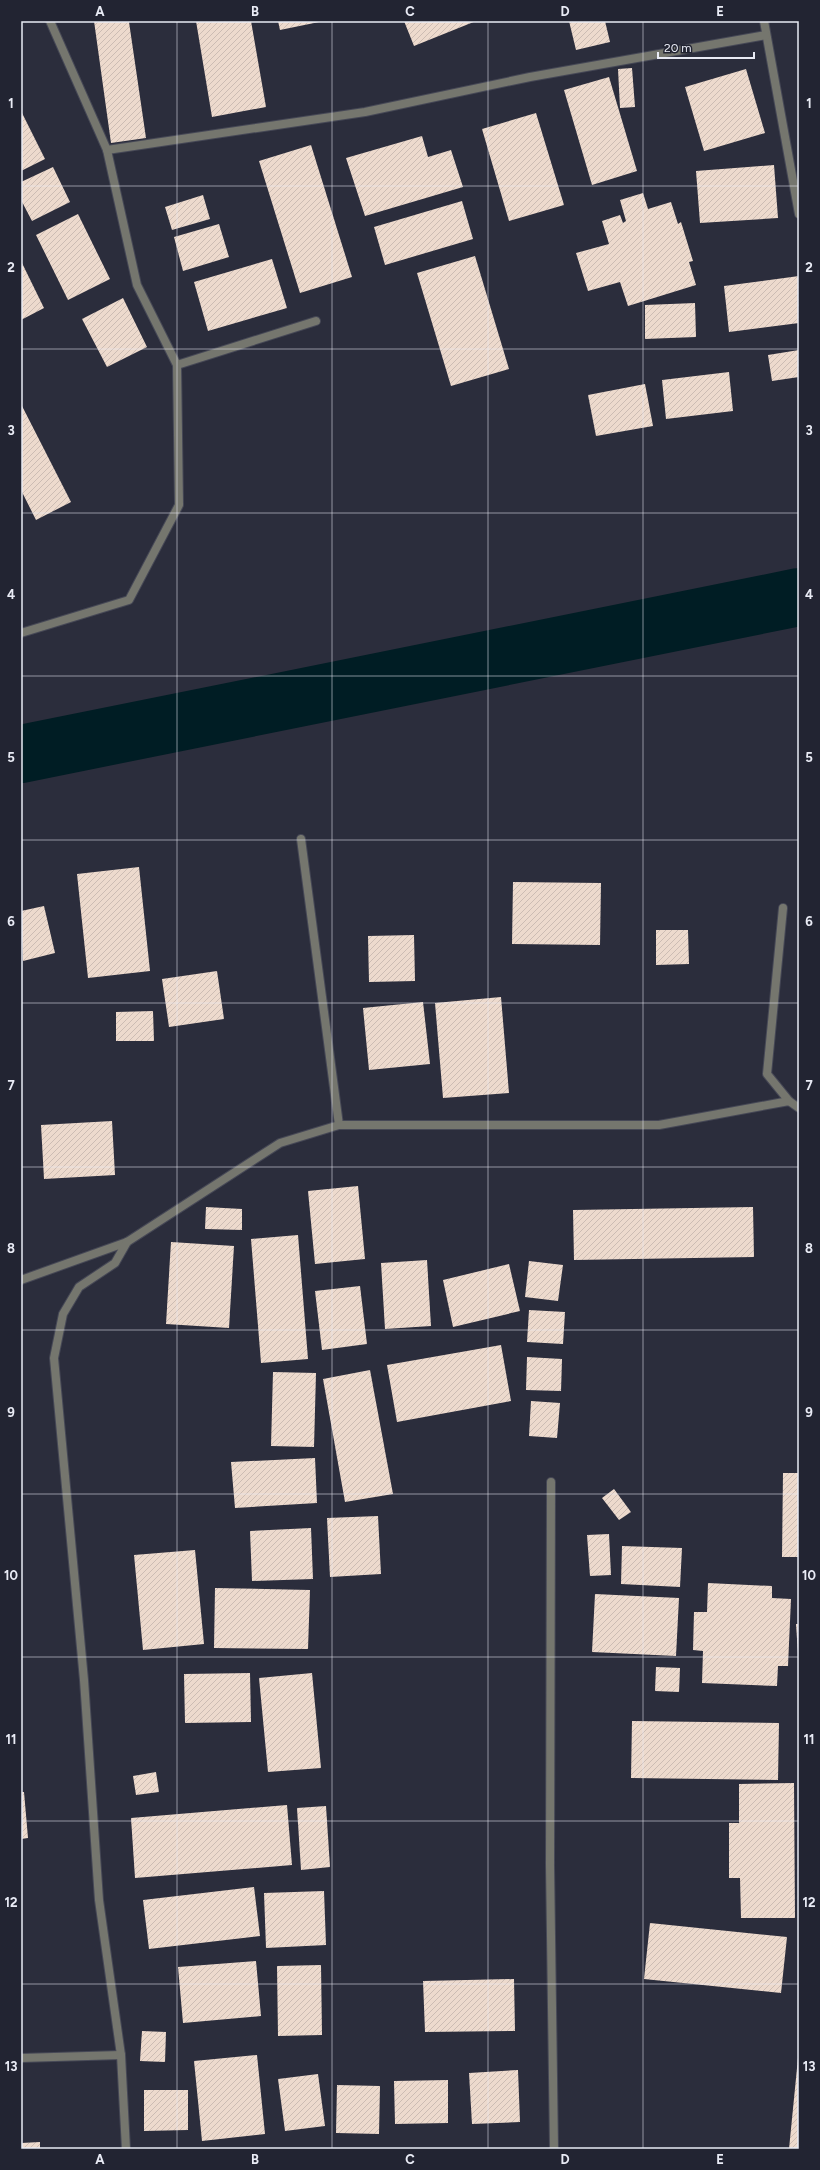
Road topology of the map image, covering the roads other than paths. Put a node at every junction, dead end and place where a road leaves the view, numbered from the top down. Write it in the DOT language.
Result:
graph roads {
  1 [pos="50,21"];
  2 [pos="764,21"];
  3 [pos="766,35"];
  4 [pos="107,150"];
  5 [pos="799,214"];
  6 [pos="316,321"];
  7 [pos="177,365"];
  8 [pos="21,633"];
  9 [pos="301,839"];
  10 [pos="783,908"];
  11 [pos="789,1101"];
  12 [pos="799,1108"];
  13 [pos="339,1125"];
  14 [pos="127,1242"];
  15 [pos="21,1280"];
  16 [pos="551,1482"];
  17 [pos="121,2055"];
  18 [pos="21,2058"];
  19 [pos="126,2149"];
  20 [pos="554,2149"];
  1 -- 4 [label="street"];
  2 -- 3 [label="street"];
  3 -- 4 [label="street"];
  3 -- 5 [label="street"];
  4 -- 7 [label="street"];
  6 -- 7 [label="street"];
  7 -- 8 [label="street"];
  9 -- 13 [label="street"];
  10 -- 11 [label="street"];
  11 -- 12 [label="street"];
  11 -- 13 [label="street"];
  13 -- 14 [label="street"];
  14 -- 15 [label="street"];
  14 -- 17 [label="street"];
  16 -- 20 [label="street"];
  17 -- 18 [label="street"];
  17 -- 19 [label="street"];
}
